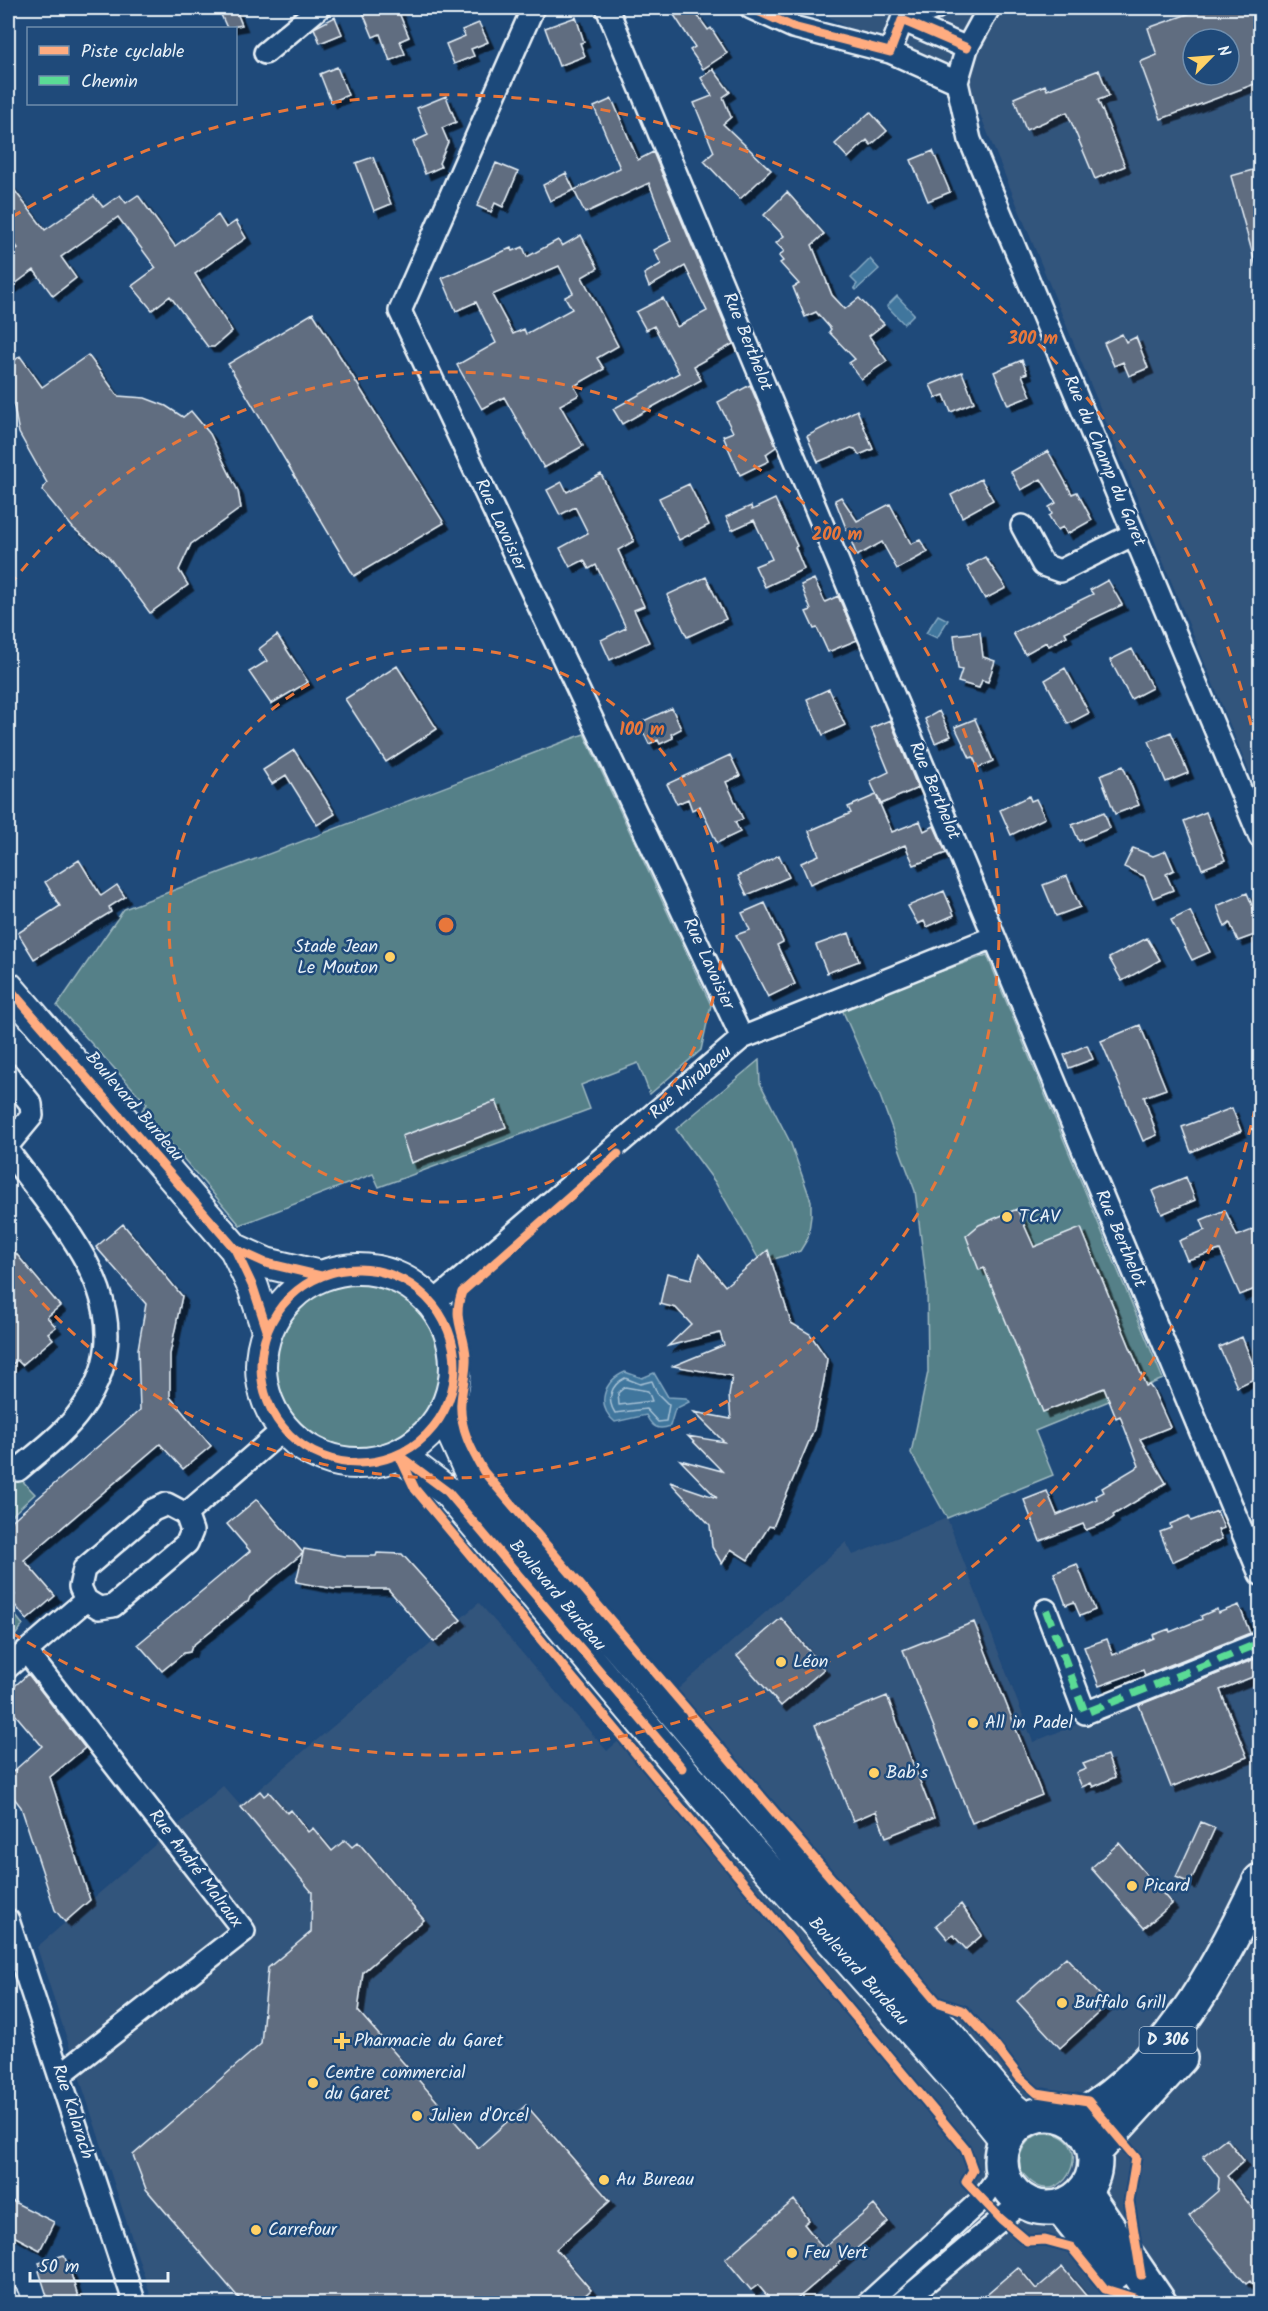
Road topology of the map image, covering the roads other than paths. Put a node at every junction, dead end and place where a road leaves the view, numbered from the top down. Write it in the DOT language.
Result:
graph roads {
  1 [pos="319,8"];
  2 [pos="533,8"];
  3 [pos="608,8"];
  4 [pos="751,8"];
  5 [pos="936,8"];
  6 [pos="988,8"];
  7 [pos="902,20"];
  8 [pos="967,48"];
  9 [pos="890,52"];
  10 [pos="265,53"];
  11 [pos="957,82"];
  12 [pos="1022,526"];
  13 [pos="1134,534"];
  14 [pos="1260,837"];
  15 [pos="994,937"];
  16 [pos="8,987"];
  17 [pos="742,1038"];
  18 [pos="8,1076"];
  19 [pos="8,1145"];
  20 [pos="8,1151"];
  21 [pos="235,1249"];
  22 [pos="321,1276"];
  23 [pos="432,1304"];
  24 [pos="267,1330"];
  25 [pos="443,1413"];
  26 [pos="284,1429"];
  27 [pos="399,1455"];
  28 [pos="18,1470"];
  29 [pos="186,1514"];
  30 [pos="1260,1574"];
  31 [pos="86,1600"];
  32 [pos="1046,1610"];
  33 [pos="1260,1643"];
  34 [pos="26,1651"];
  35 [pos="8,1667"];
  36 [pos="1260,1881"];
  37 [pos="8,1920"];
  38 [pos="1236,1934"];
  39 [pos="60,2074"];
  40 [pos="1073,2121"];
  41 [pos="1011,2144"];
  42 [pos="1094,2152"];
  43 [pos="1072,2199"];
  44 [pos="1023,2201"];
  45 [pos="8,2297"];
  46 [pos="10,2304"];
  47 [pos="135,2304"];
  48 [pos="867,2304"];
  49 [pos="900,2304"];
  50 [pos="1138,2304"];
  51 [pos="1160,2304"];
  1 -- 10 [label="street"];
  2 -- 17 [label="street, Rue Lavoisier"];
  3 -- 15 [label="street, Rue Berthelot"];
  4 -- 9 [label="street"];
  5 -- 7 [label="street"];
  6 -- 8 [label="street, Rue du Champ du Garet"];
  7 -- 8 [label="street"];
  7 -- 9 [label="street"];
  8 -- 11 [label="street, Rue du Champ du Garet"];
  9 -- 11 [label="street"];
  11 -- 13 [label="street, Rue du Champ du Garet"];
  12 -- 13 [label="street"];
  13 -- 14 [label="street, Rue du Champ du Garet"];
  15 -- 17 [label="street, Rue Mirabeau"];
  15 -- 30 [label="street, Rue Berthelot"];
  16 -- 21 [label="main road, Boulevard Burdeau"];
  17 -- 23 [label="street, Rue Mirabeau"];
  18 -- 19 [label="street"];
  20 -- 28 [label="street"];
  21 -- 22 [label="main road, Boulevard Burdeau"];
  21 -- 24 [label="main road, Boulevard Burdeau"];
  22 -- 23 [label="main road"];
  22 -- 24 [label="main road"];
  23 -- 25 [label="main road"];
  24 -- 26 [label="main road"];
  25 -- 27 [label="main road"];
  25 -- 41 [label="main road, Boulevard Burdeau"];
  26 -- 27 [label="main road"];
  26 -- 29 [label="street"];
  27 -- 41 [label="main road, Boulevard Burdeau"];
  29 -- 31 [label="street"];
  29 -- 31 [label="street"];
  31 -- 34 [label="street"];
  32 -- 33 [label="street"];
  34 -- 35 [label="street"];
  34 -- 39 [label="street, Rue André Malraux"];
  36 -- 38 [label="main road, D 306"];
  37 -- 39 [label="street, Rue Kalarach"];
  38 -- 40 [label="main road, D 306"];
  38 -- 42 [label="main road, D 306"];
  39 -- 47 [label="street, Rue Kalarach"];
  40 -- 41 [label="main road"];
  40 -- 42 [label="main road"];
  41 -- 44 [label="main road"];
  41 -- 48 [label="street"];
  42 -- 43 [label="main road"];
  43 -- 44 [label="main road"];
  43 -- 50 [label="main road"];
  43 -- 51 [label="main road"];
  44 -- 49 [label="street"];
  45 -- 46 [label="street"];
}
